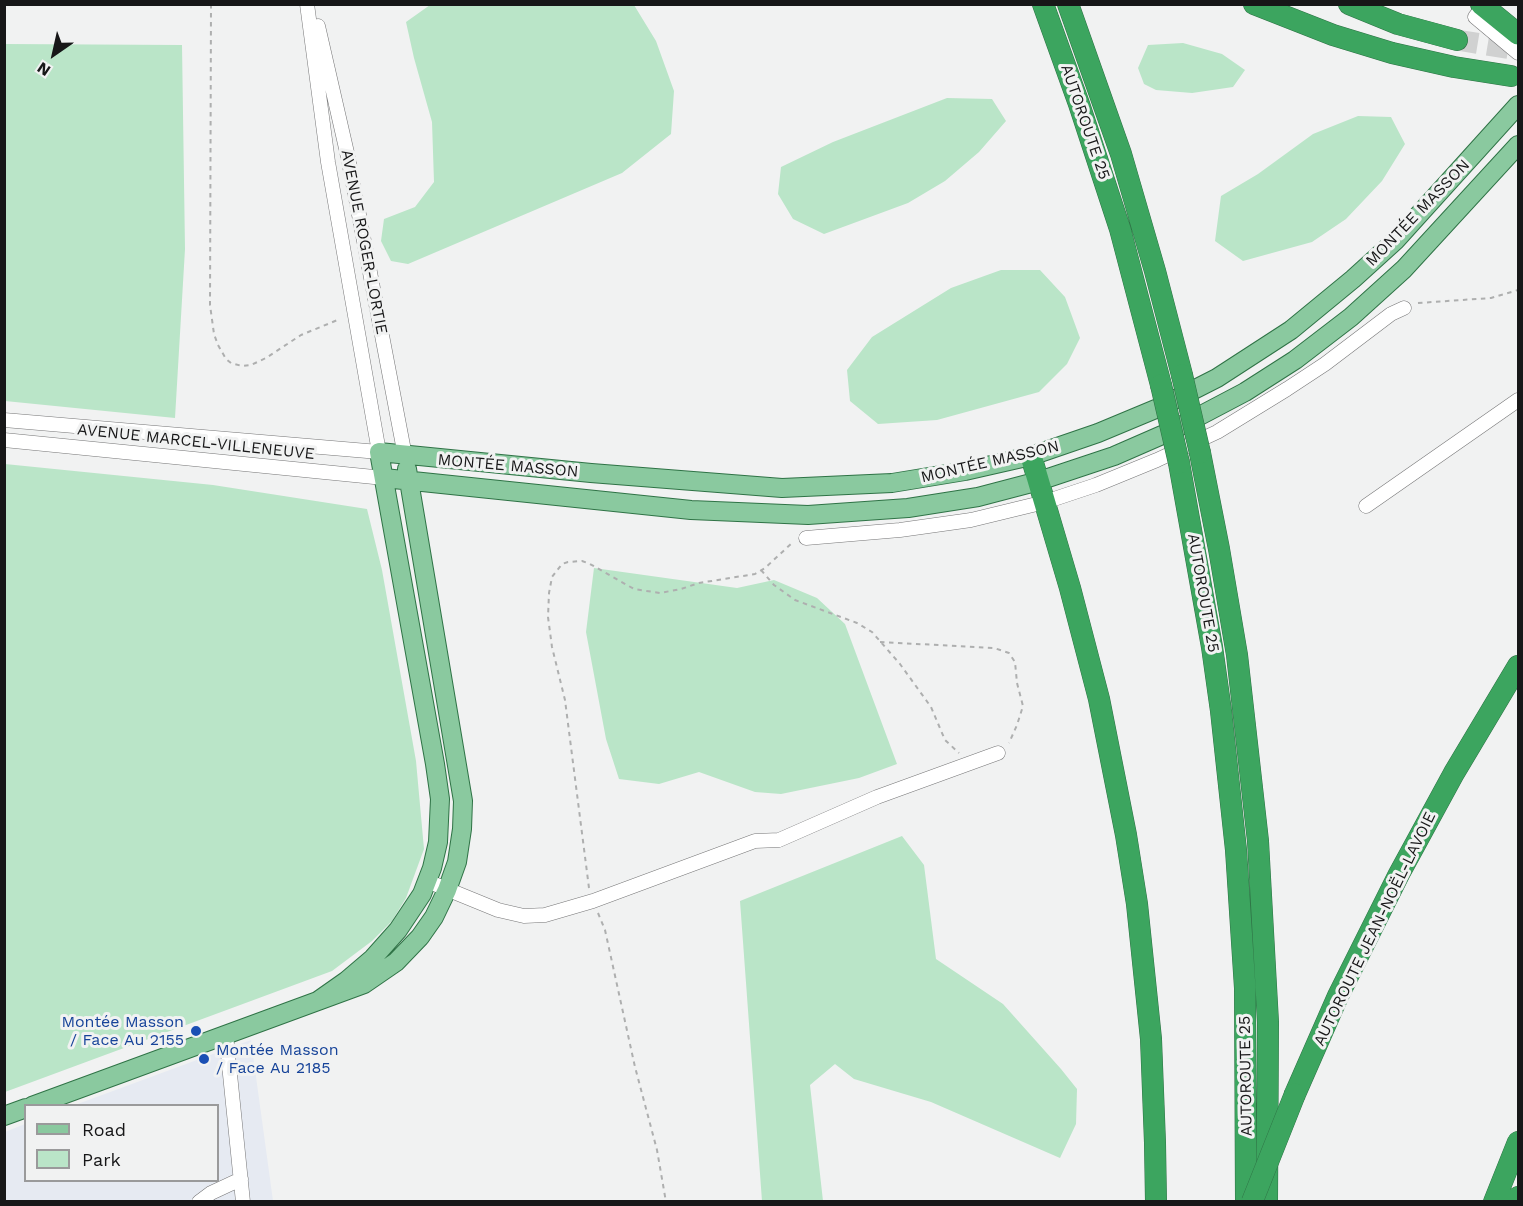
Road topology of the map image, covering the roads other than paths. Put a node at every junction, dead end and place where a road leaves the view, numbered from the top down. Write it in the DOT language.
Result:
graph roads {
  1 [pos="307,4"];
  2 [pos="313,4"];
  3 [pos="1043,4"];
  4 [pos="1068,4"];
  5 [pos="1254,4"];
  6 [pos="1349,4"];
  7 [pos="1480,9"];
  8 [pos="1518,34"];
  9 [pos="1456,40"];
  10 [pos="1518,53"];
  11 [pos="1511,76"];
  12 [pos="1518,105"];
  13 [pos="1518,145"];
  14 [pos="1404,308"];
  15 [pos="1518,400"];
  16 [pos="4,420"];
  17 [pos="4,440"];
  18 [pos="378,452"];
  19 [pos="405,456"];
  20 [pos="1031,456"];
  21 [pos="384,478"];
  22 [pos="409,481"];
  23 [pos="1040,482"];
  24 [pos="1045,502"];
  25 [pos="1366,506"];
  26 [pos="806,538"];
  27 [pos="1518,666"];
  28 [pos="998,753"];
  29 [pos="427,881"];
  30 [pos="447,890"];
  31 [pos="319,1000"];
  32 [pos="226,1035"];
  33 [pos="37,1104"];
  34 [pos="24,1109"];
  35 [pos="4,1116"];
  36 [pos="1518,1142"];
  37 [pos="240,1179"];
  38 [pos="1518,1197"];
  39 [pos="199,1202"];
  40 [pos="243,1202"];
  41 [pos="1155,1202"];
  42 [pos="1246,1202"];
  43 [pos="1252,1202"];
  44 [pos="1267,1202"];
  45 [pos="1494,1202"];
  46 [pos="1516,1202"];
  1 -- 18 [label="street, AVENUE ROGER-LORTIE"];
  2 -- 19 [label="street, AVENUE ROGER-LORTIE"];
  3 -- 42 [label="highway, AUTOROUTE 25, bridge"];
  4 -- 44 [label="highway, AUTOROUTE 25, bridge"];
  5 -- 11 [label="highway"];
  6 -- 9 [label="highway"];
  7 -- 8 [label="highway"];
  7 -- 10 [label="street"];
  12 -- 20 [label="main road, MONTÉE MASSON"];
  13 -- 23 [label="main road, MONTÉE MASSON"];
  14 -- 24 [label="street"];
  15 -- 25 [label="street"];
  16 -- 18 [label="street, AVENUE MARCEL-VILLENEUVE"];
  17 -- 21 [label="street, AVENUE MARCEL-VILLENEUVE"];
  18 -- 19 [label="main road, MONTÉE MASSON"];
  18 -- 21 [label="main road, AVENUE ROGER-LORTIE"];
  19 -- 20 [label="main road, MONTÉE MASSON"];
  19 -- 22 [label="main road, AVENUE ROGER-LORTIE"];
  20 -- 23 [label="highway"];
  21 -- 22 [label="main road, MONTÉE MASSON"];
  21 -- 29 [label="main road"];
  22 -- 23 [label="main road, MONTÉE MASSON"];
  22 -- 30 [label="main road"];
  23 -- 24 [label="highway"];
  24 -- 26 [label="street"];
  24 -- 41 [label="highway"];
  27 -- 43 [label="highway, AUTOROUTE JEAN-NOËL-LAVOIE, bridge"];
  28 -- 30 [label="street"];
  29 -- 30 [label="street"];
  29 -- 31 [label="main road"];
  30 -- 31 [label="main road"];
  31 -- 32 [label="main road"];
  32 -- 33 [label="main road"];
  32 -- 37 [label="street"];
  34 -- 35 [label="main road"];
  36 -- 45 [label="highway"];
  37 -- 39 [label="street"];
  37 -- 40 [label="street"];
  38 -- 46 [label="highway"];
}
